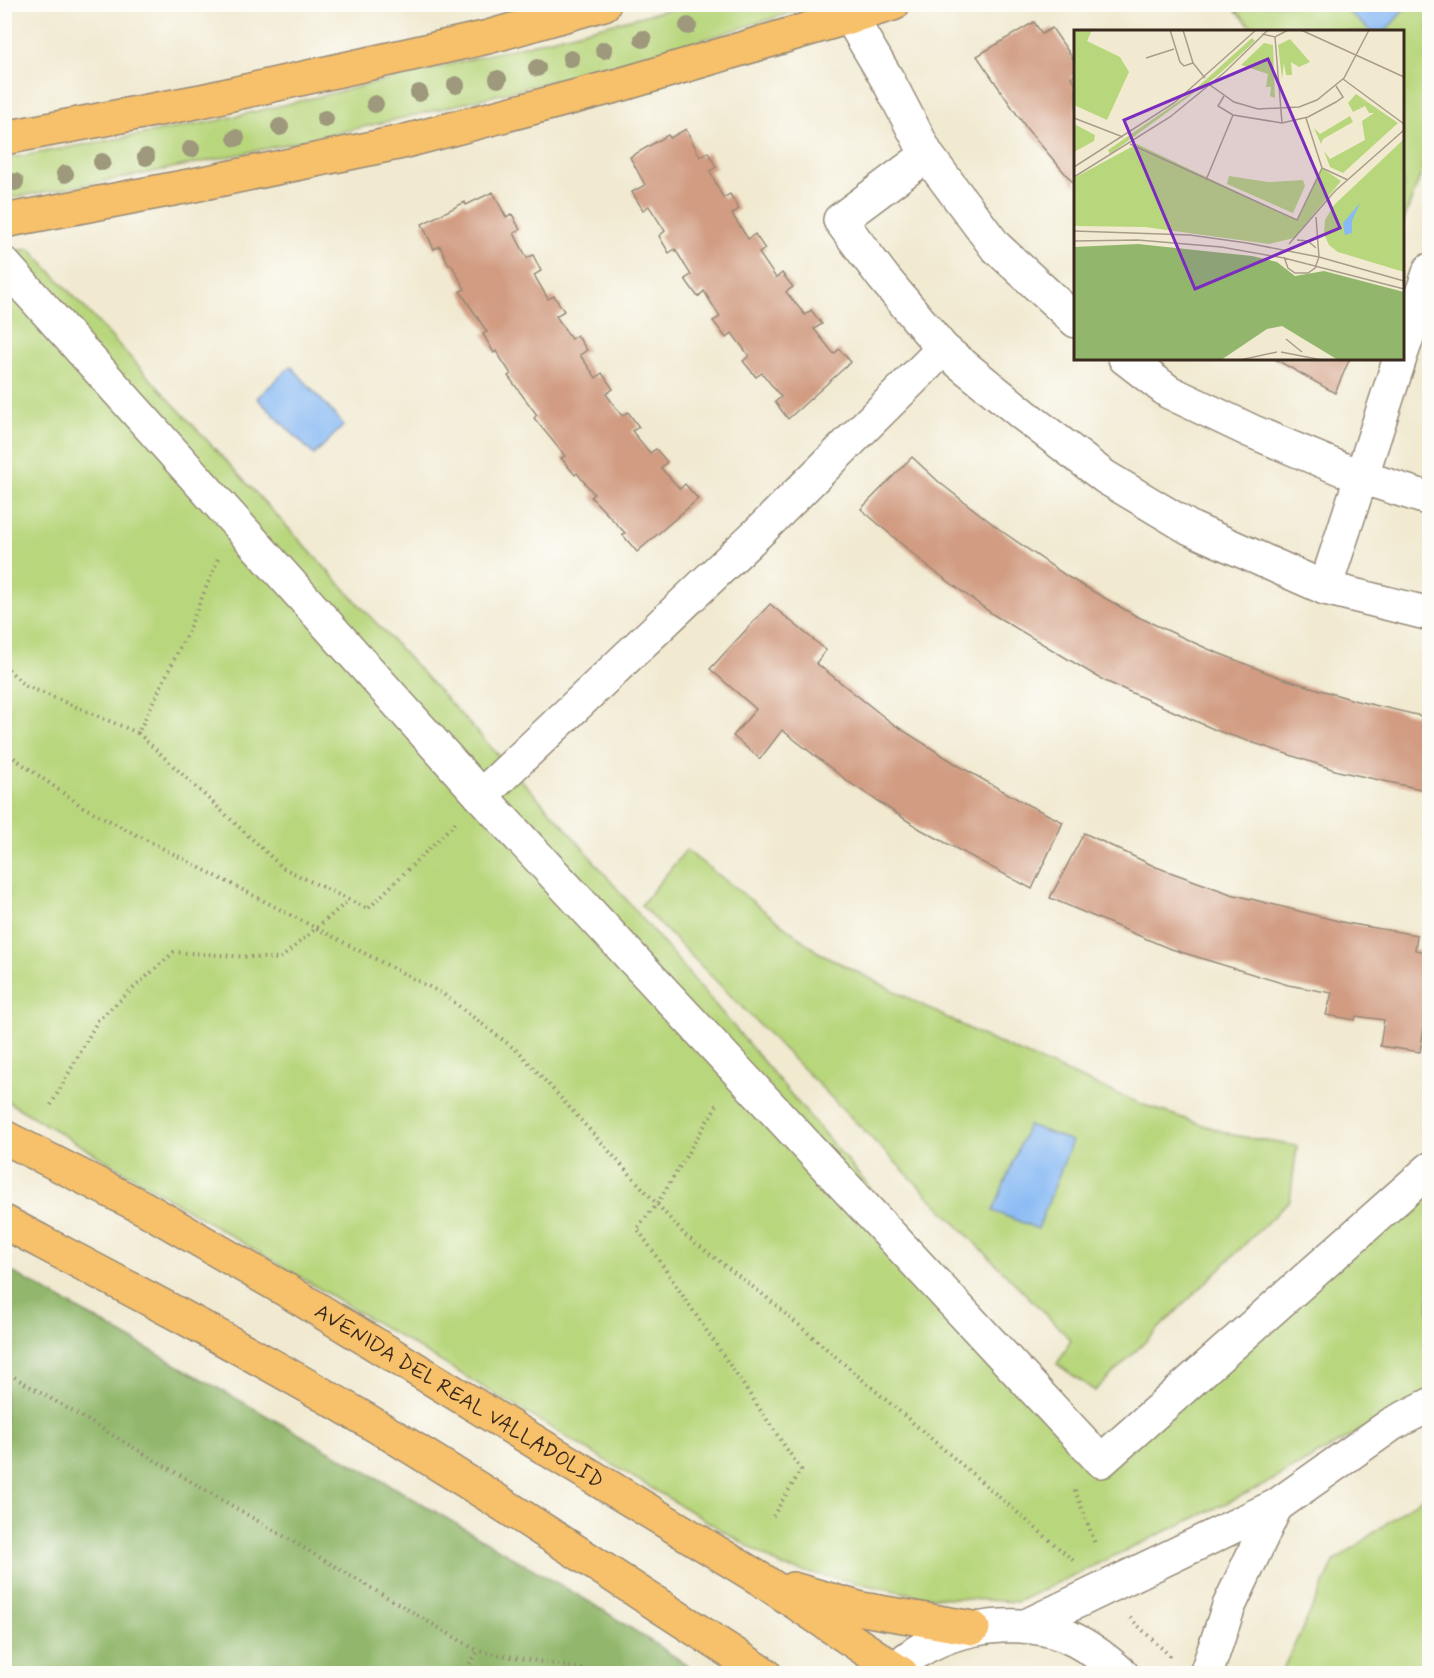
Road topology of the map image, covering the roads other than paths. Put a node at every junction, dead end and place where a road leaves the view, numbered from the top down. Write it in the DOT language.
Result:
graph roads {
  1 [pos="604,4"];
  2 [pos="893,4"];
  3 [pos="851,18"];
  4 [pos="4,138"];
  5 [pos="927,155"];
  6 [pos="4,221"];
  7 [pos="4,264"];
  8 [pos="1430,270"];
  9 [pos="1074,319"];
  10 [pos="1404,346"];
  11 [pos="943,349"];
  12 [pos="1128,360"];
  13 [pos="1399,360"];
  14 [pos="1361,477"];
  15 [pos="1430,499"];
  16 [pos="1325,588"];
  17 [pos="1430,614"];
  18 [pos="481,796"];
  19 [pos="4,1137"];
  20 [pos="1430,1169"];
  21 [pos="4,1222"];
  22 [pos="1430,1405"];
  23 [pos="1276,1506"];
  24 [pos="762,1580"];
  25 [pos="1026,1626"];
  26 [pos="973,1628"];
  27 [pos="1193,1670"];
  28 [pos="897,1672"];
  29 [pos="765,1674"];
  30 [pos="1122,1674"];
  1 -- 4 [label="main road"];
  2 -- 3 [label="main road"];
  3 -- 5 [label="street"];
  3 -- 6 [label="main road"];
  5 -- 9 [label="street"];
  5 -- 11 [label="street"];
  7 -- 18 [label="street"];
  8 -- 10 [label="street"];
  11 -- 16 [label="street"];
  11 -- 18 [label="street"];
  12 -- 14 [label="street"];
  13 -- 14 [label="street"];
  14 -- 15 [label="street"];
  14 -- 16 [label="street"];
  16 -- 17 [label="street"];
  18 -- 20 [label="street"];
  19 -- 24 [label="main road, AVENIDA DEL REAL VALLADOLID"];
  21 -- 29 [label="main road"];
  22 -- 23 [label="street"];
  23 -- 25 [label="street"];
  23 -- 27 [label="street"];
  24 -- 26 [label="main road"];
  24 -- 28 [label="main road, AVENIDA DEL REAL VALLADOLID"];
  25 -- 26 [label="street"];
  25 -- 30 [label="street"];
  26 -- 28 [label="street"];
}
